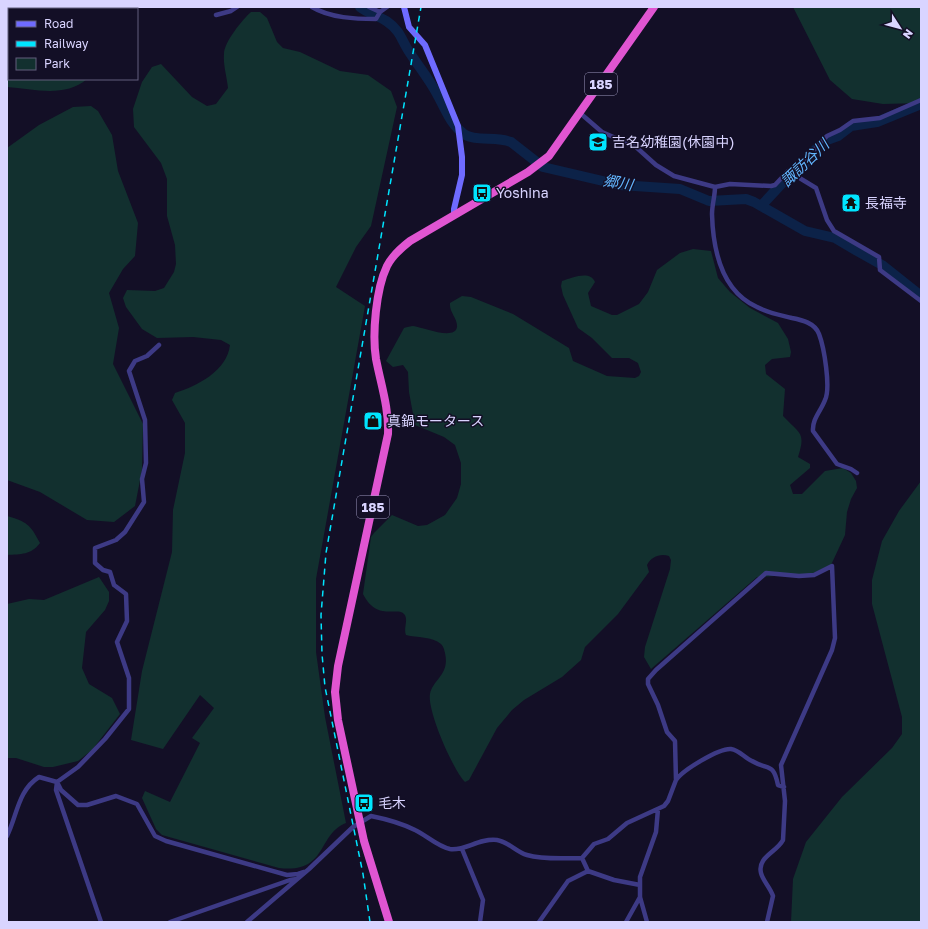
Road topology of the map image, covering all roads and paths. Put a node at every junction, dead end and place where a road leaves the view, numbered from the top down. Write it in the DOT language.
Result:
graph roads {
  1 [pos="237,7"];
  2 [pos="312,7"];
  3 [pos="369,7"];
  4 [pos="387,7"];
  5 [pos="404,7"];
  6 [pos="654,7"];
  7 [pos="379,14"];
  8 [pos="216,15"];
  9 [pos="921,100"];
  10 [pos="580,113"];
  11 [pos="791,173"];
  12 [pos="715,187"];
  13 [pos="454,215"];
  14 [pos="921,301"];
  15 [pos="159,345"];
  16 [pos="857,473"];
  17 [pos="676,780"];
  18 [pos="57,782"];
  19 [pos="784,787"];
  20 [pos="658,809"];
  21 [pos="360,823"];
  22 [pos="7,836"];
  23 [pos="462,849"];
  24 [pos="582,858"];
  25 [pos="309,869"];
  26 [pos="588,871"];
  27 [pos="297,879"];
  28 [pos="640,885"];
  29 [pos="640,897"];
  30 [pos="101,922"];
  31 [pos="170,922"];
  32 [pos="247,922"];
  33 [pos="389,922"];
  34 [pos="480,922"];
  35 [pos="539,922"];
  36 [pos="626,922"];
  37 [pos="647,922"];
  38 [pos="767,922"];
  1 -- 8 [label="street"];
  2 -- 7 [label="street"];
  3 -- 7 [label="street"];
  4 -- 7 [label="street"];
  5 -- 13 [label="main road"];
  6 -- 10 [label="highway, 185"];
  9 -- 11 [label="street"];
  10 -- 12 [label="street"];
  10 -- 13 [label="highway, 185"];
  11 -- 12 [label="street"];
  11 -- 14 [label="street"];
  12 -- 16 [label="street"];
  13 -- 21 [label="highway, 185"];
  15 -- 18 [label="street"];
  17 -- 19 [label="street"];
  17 -- 19 [label="street"];
  17 -- 20 [label="street"];
  18 -- 22 [label="street"];
  18 -- 25 [label="street"];
  18 -- 30 [label="street"];
  19 -- 38 [label="street"];
  20 -- 24 [label="street"];
  20 -- 28 [label="street"];
  21 -- 23 [label="street"];
  21 -- 25 [label="street"];
  21 -- 33 [label="highway, 185"];
  23 -- 24 [label="street"];
  23 -- 34 [label="street"];
  24 -- 26 [label="street"];
  25 -- 27 [label="street"];
  26 -- 28 [label="street"];
  26 -- 35 [label="street"];
  27 -- 31 [label="street"];
  27 -- 32 [label="street"];
  28 -- 29 [label="street"];
  29 -- 36 [label="street"];
  29 -- 37 [label="street"];
}
